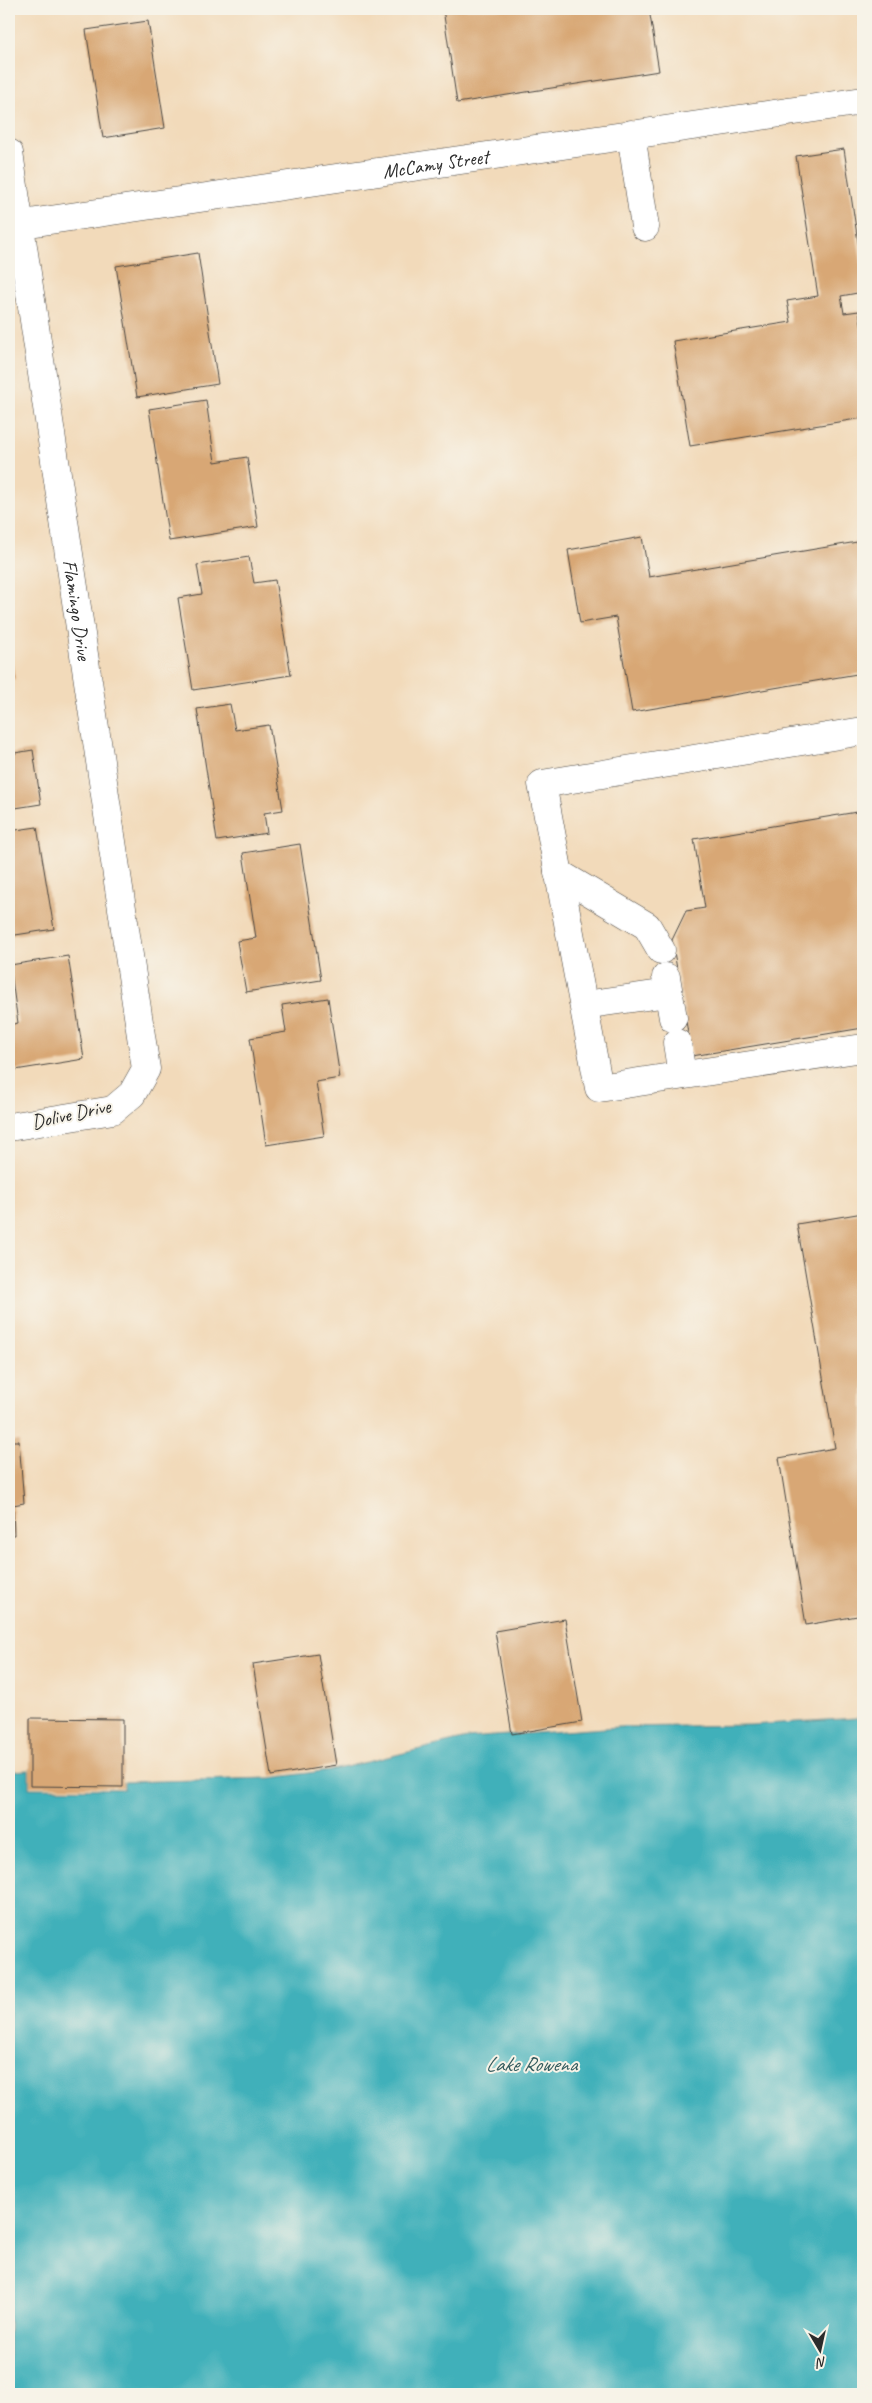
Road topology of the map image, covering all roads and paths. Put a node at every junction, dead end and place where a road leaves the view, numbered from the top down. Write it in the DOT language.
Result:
graph roads {
  1 [pos="863,100"];
  2 [pos="631,134"];
  3 [pos="9,152"];
  4 [pos="15,225"];
  5 [pos="645,227"];
  6 [pos="863,731"];
  7 [pos="558,873"];
  8 [pos="661,950"];
  9 [pos="584,1005"];
  10 [pos="863,1048"];
  11 [pos="146,1069"];
  12 [pos="682,1075"];
  13 [pos="9,1127"];
  1 -- 2 [label="street, McCamy Street"];
  2 -- 4 [label="street, McCamy Street"];
  2 -- 5 [label="street"];
  3 -- 4 [label="street, Flamingo Drive"];
  4 -- 11 [label="street, Flamingo Drive"];
  6 -- 7 [label="street"];
  7 -- 8 [label="street"];
  7 -- 9 [label="street"];
  9 -- 12 [label="street"];
  9 -- 12 [label="street"];
  10 -- 12 [label="street"];
  11 -- 13 [label="street, Dolive Drive"];
}
